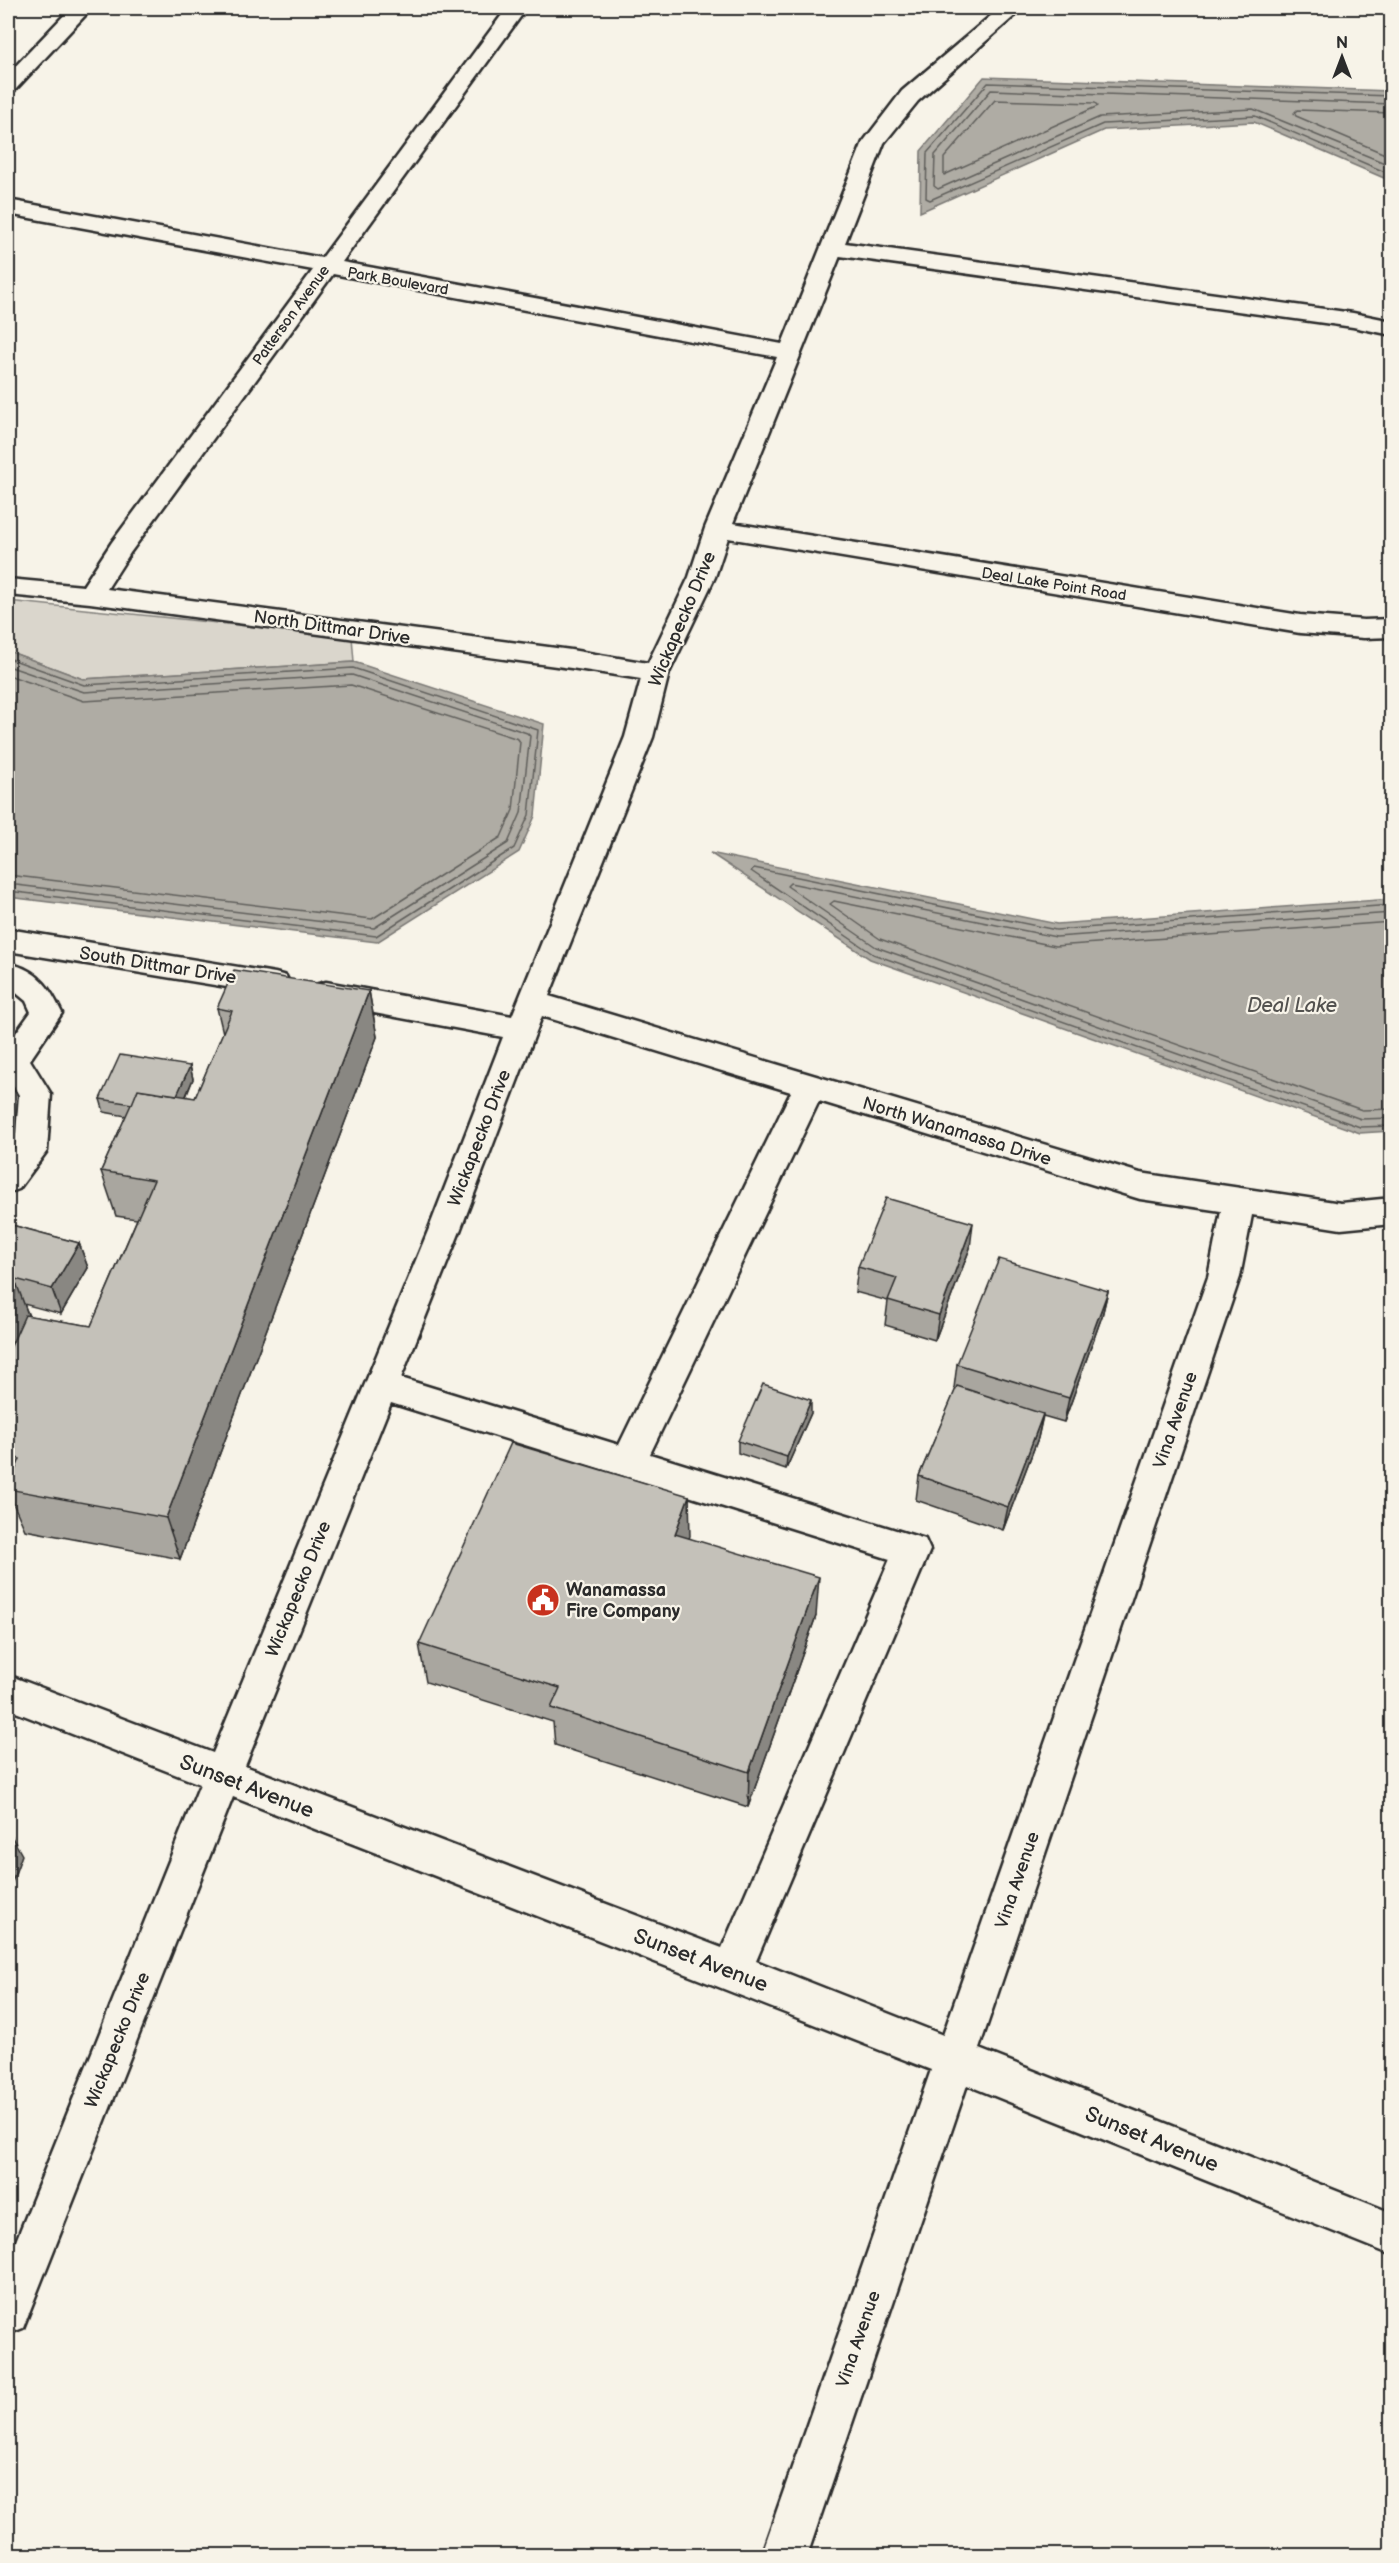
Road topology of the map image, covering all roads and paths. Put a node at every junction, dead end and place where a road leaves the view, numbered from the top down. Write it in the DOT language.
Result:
graph roads {
  1 [pos="82,8"];
  2 [pos="1012,8"];
  3 [pos="516,9"];
  4 [pos="8,86"];
  5 [pos="8,207"];
  6 [pos="832,248"];
  7 [pos="326,268"];
  8 [pos="1392,328"];
  9 [pos="789,352"];
  10 [pos="718,528"];
  11 [pos="8,587"];
  12 [pos="90,595"];
  13 [pos="1392,628"];
  14 [pos="656,673"];
  15 [pos="8,940"];
  16 [pos="39,946"];
  17 [pos="11,980"];
  18 [pos="526,1016"];
  19 [pos="10,1060"];
  20 [pos="810,1086"];
  21 [pos="8,1180"];
  22 [pos="1239,1201"];
  23 [pos="1392,1211"];
  24 [pos="381,1386"];
  25 [pos="628,1463"];
  26 [pos="8,1692"];
  27 [pos="222,1777"];
  28 [pos="732,1971"];
  29 [pos="955,2061"];
  30 [pos="1392,2234"];
  31 [pos="8,2313"];
  32 [pos="783,2556"];
  1 -- 4 [label="street"];
  2 -- 6 [label="street, Wickapecko Drive"];
  3 -- 7 [label="street, Patterson Avenue"];
  5 -- 7 [label="street, Park Boulevard"];
  6 -- 8 [label="street"];
  6 -- 9 [label="street, Wickapecko Drive"];
  7 -- 9 [label="street, Park Boulevard"];
  7 -- 12 [label="street, Patterson Avenue"];
  9 -- 10 [label="street, Wickapecko Drive"];
  10 -- 13 [label="street, Deal Lake Point Road"];
  10 -- 14 [label="street, Wickapecko Drive"];
  11 -- 12 [label="street, North Dittmar Drive"];
  12 -- 14 [label="street, North Dittmar Drive"];
  14 -- 18 [label="street, Wickapecko Drive"];
  15 -- 16 [label="street, South Dittmar Drive"];
  16 -- 17 [label="street"];
  16 -- 18 [label="street, South Dittmar Drive"];
  17 -- 19 [label="street"];
  18 -- 20 [label="street, North Wanamassa Drive"];
  18 -- 24 [label="street, Wickapecko Drive"];
  19 -- 21 [label="street"];
  20 -- 22 [label="street, North Wanamassa Drive"];
  20 -- 25 [label="street"];
  22 -- 23 [label="street, North Wanamassa Drive"];
  22 -- 29 [label="street, Vina Avenue"];
  24 -- 25 [label="street"];
  24 -- 27 [label="street, Wickapecko Drive"];
  25 -- 28 [label="street"];
  26 -- 27 [label="street, Sunset Avenue"];
  27 -- 28 [label="street, Sunset Avenue"];
  27 -- 31 [label="street, Wickapecko Drive"];
  28 -- 29 [label="street, Sunset Avenue"];
  29 -- 30 [label="street, Sunset Avenue"];
  29 -- 32 [label="street, Vina Avenue"];
}
